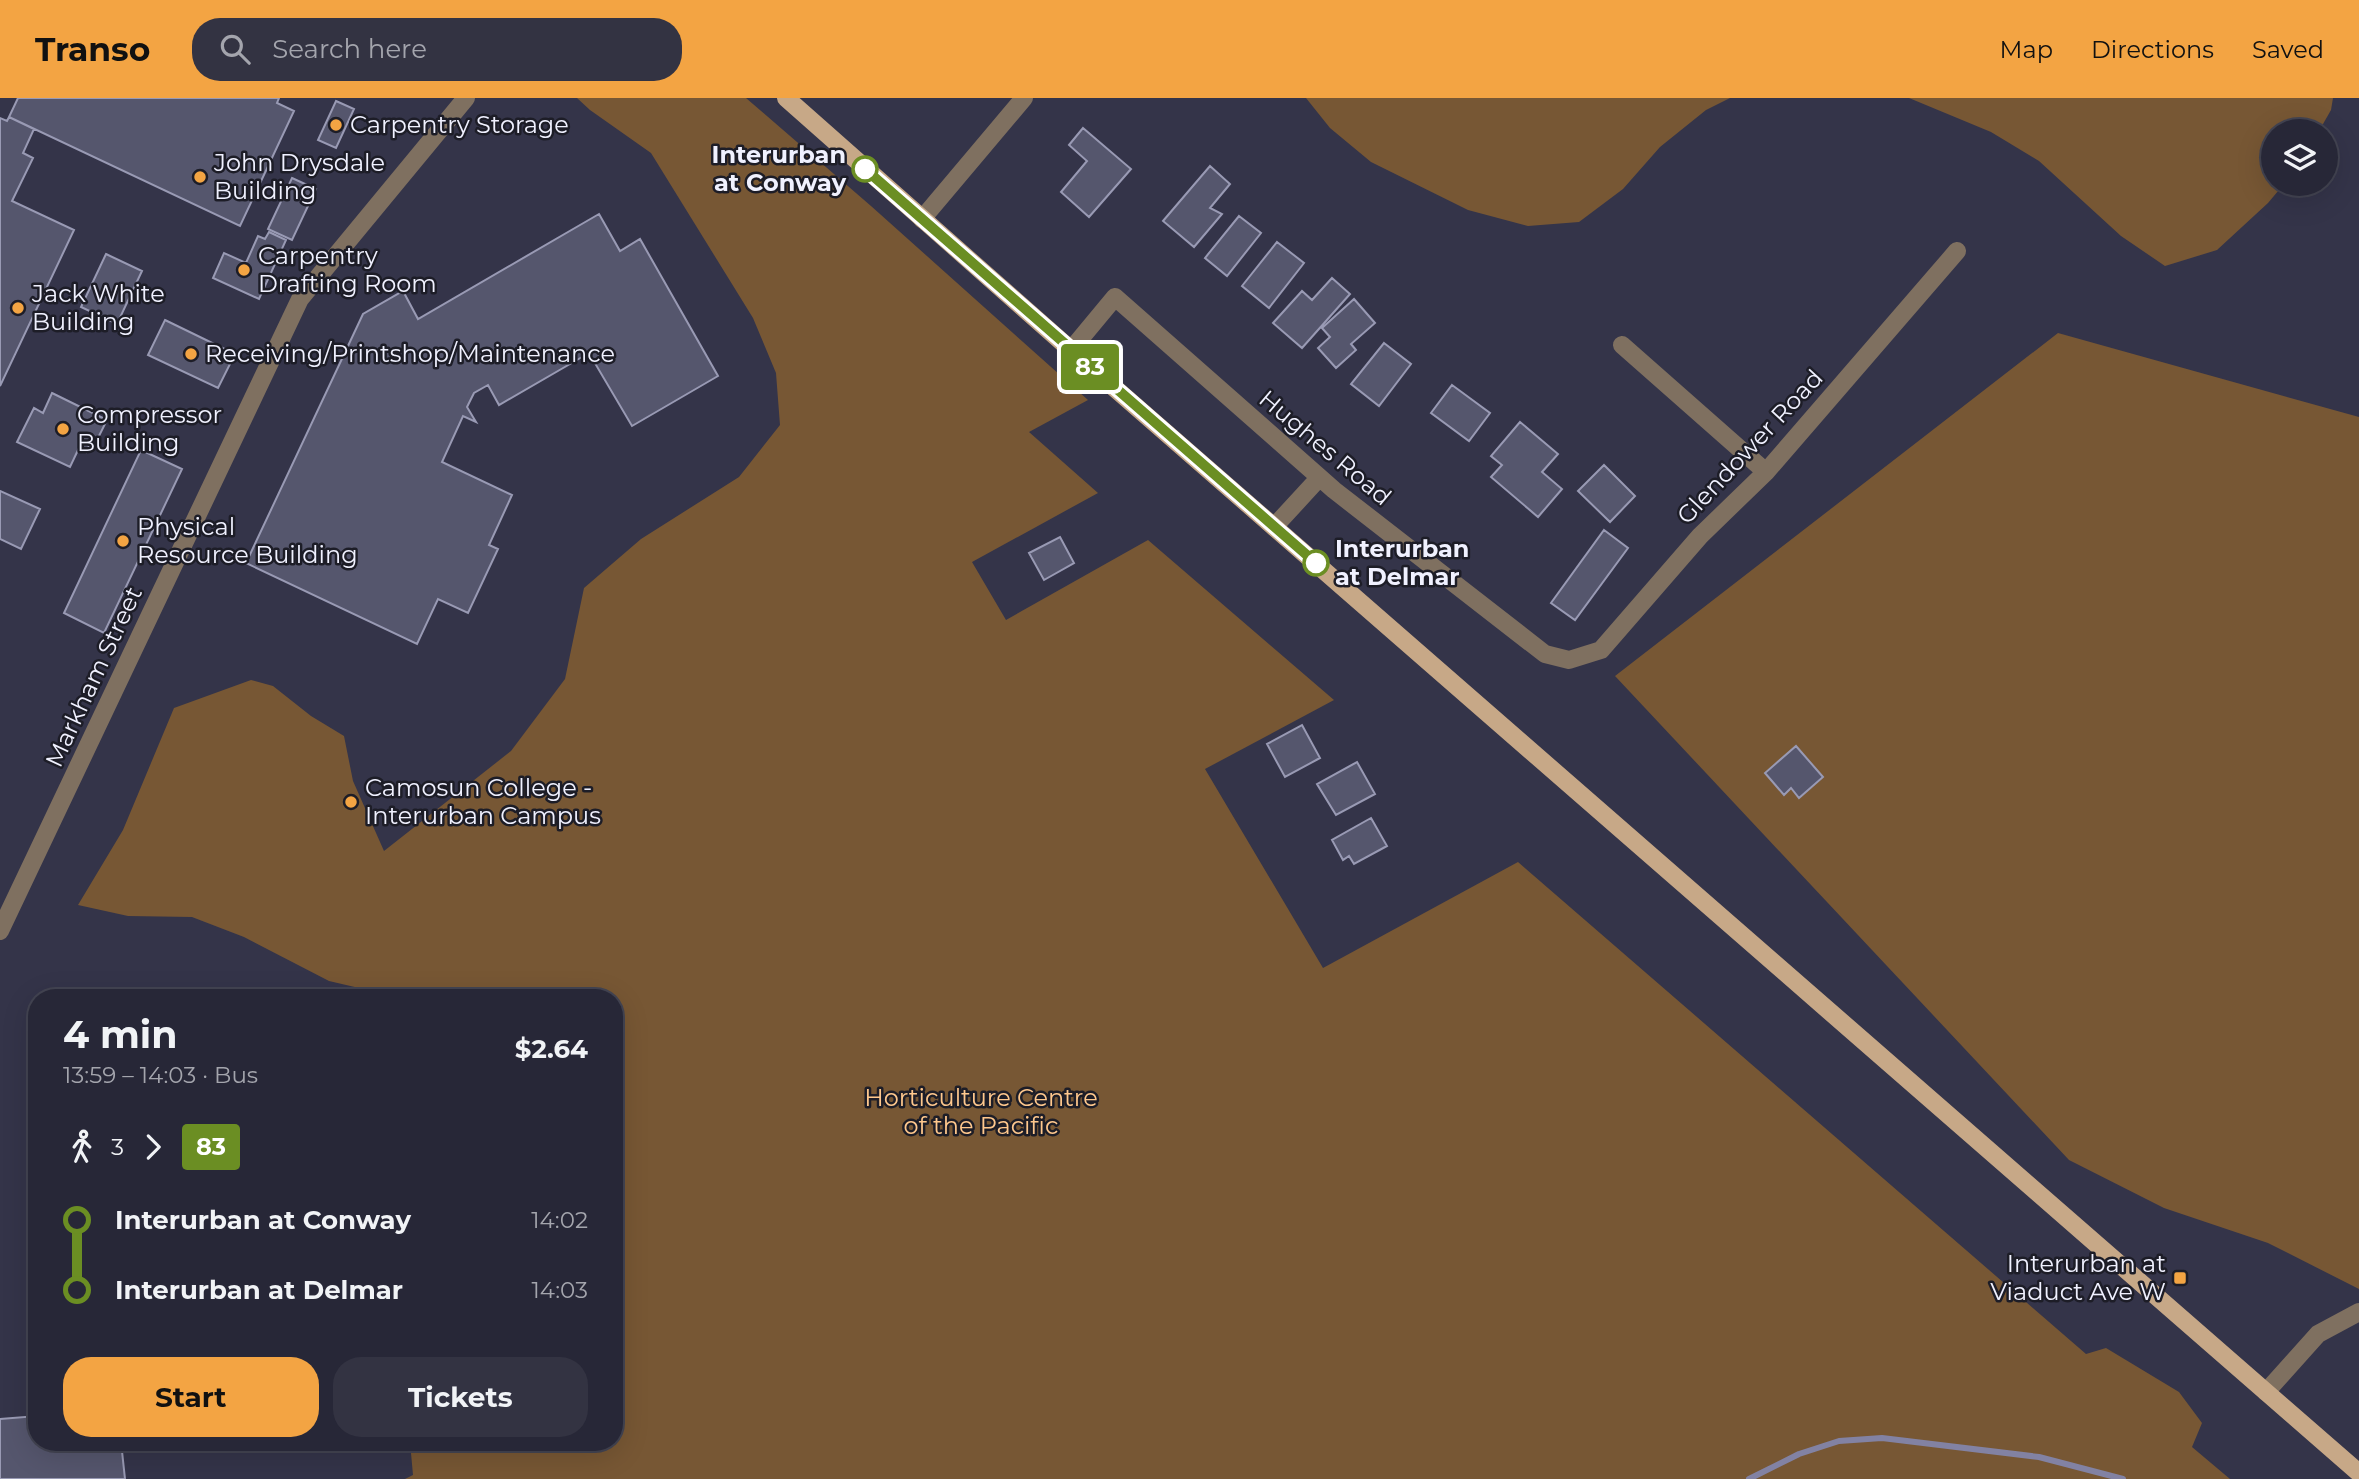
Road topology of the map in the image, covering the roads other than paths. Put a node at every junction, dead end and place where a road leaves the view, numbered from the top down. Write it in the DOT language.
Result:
graph roads {
  1 [pos="467,98"];
  2 [pos="786,98"];
  3 [pos="1024,98"];
  4 [pos="922,219"];
  5 [pos="1957,251"];
  6 [pos="1622,345"];
  7 [pos="1071,350"];
  8 [pos="1766,472"];
  9 [pos="1320,478"];
  10 [pos="1274,527"];
  11 [pos="1569,660"];
  12 [pos="0,931"];
  13 [pos="2359,1312"];
  14 [pos="2266,1392"];
  15 [pos="2359,1473"];
  1 -- 12 [label="street, Markham Street"];
  2 -- 4 [label="main road"];
  3 -- 4 [label="street"];
  4 -- 7 [label="main road"];
  5 -- 8 [label="street, Glendower Road"];
  6 -- 8 [label="street"];
  7 -- 9 [label="street, Hughes Road"];
  7 -- 10 [label="main road"];
  8 -- 11 [label="street, Glendower Road"];
  9 -- 10 [label="street"];
  9 -- 11 [label="street, Hughes Road"];
  10 -- 14 [label="main road"];
  13 -- 14 [label="street"];
  14 -- 15 [label="main road"];
}
